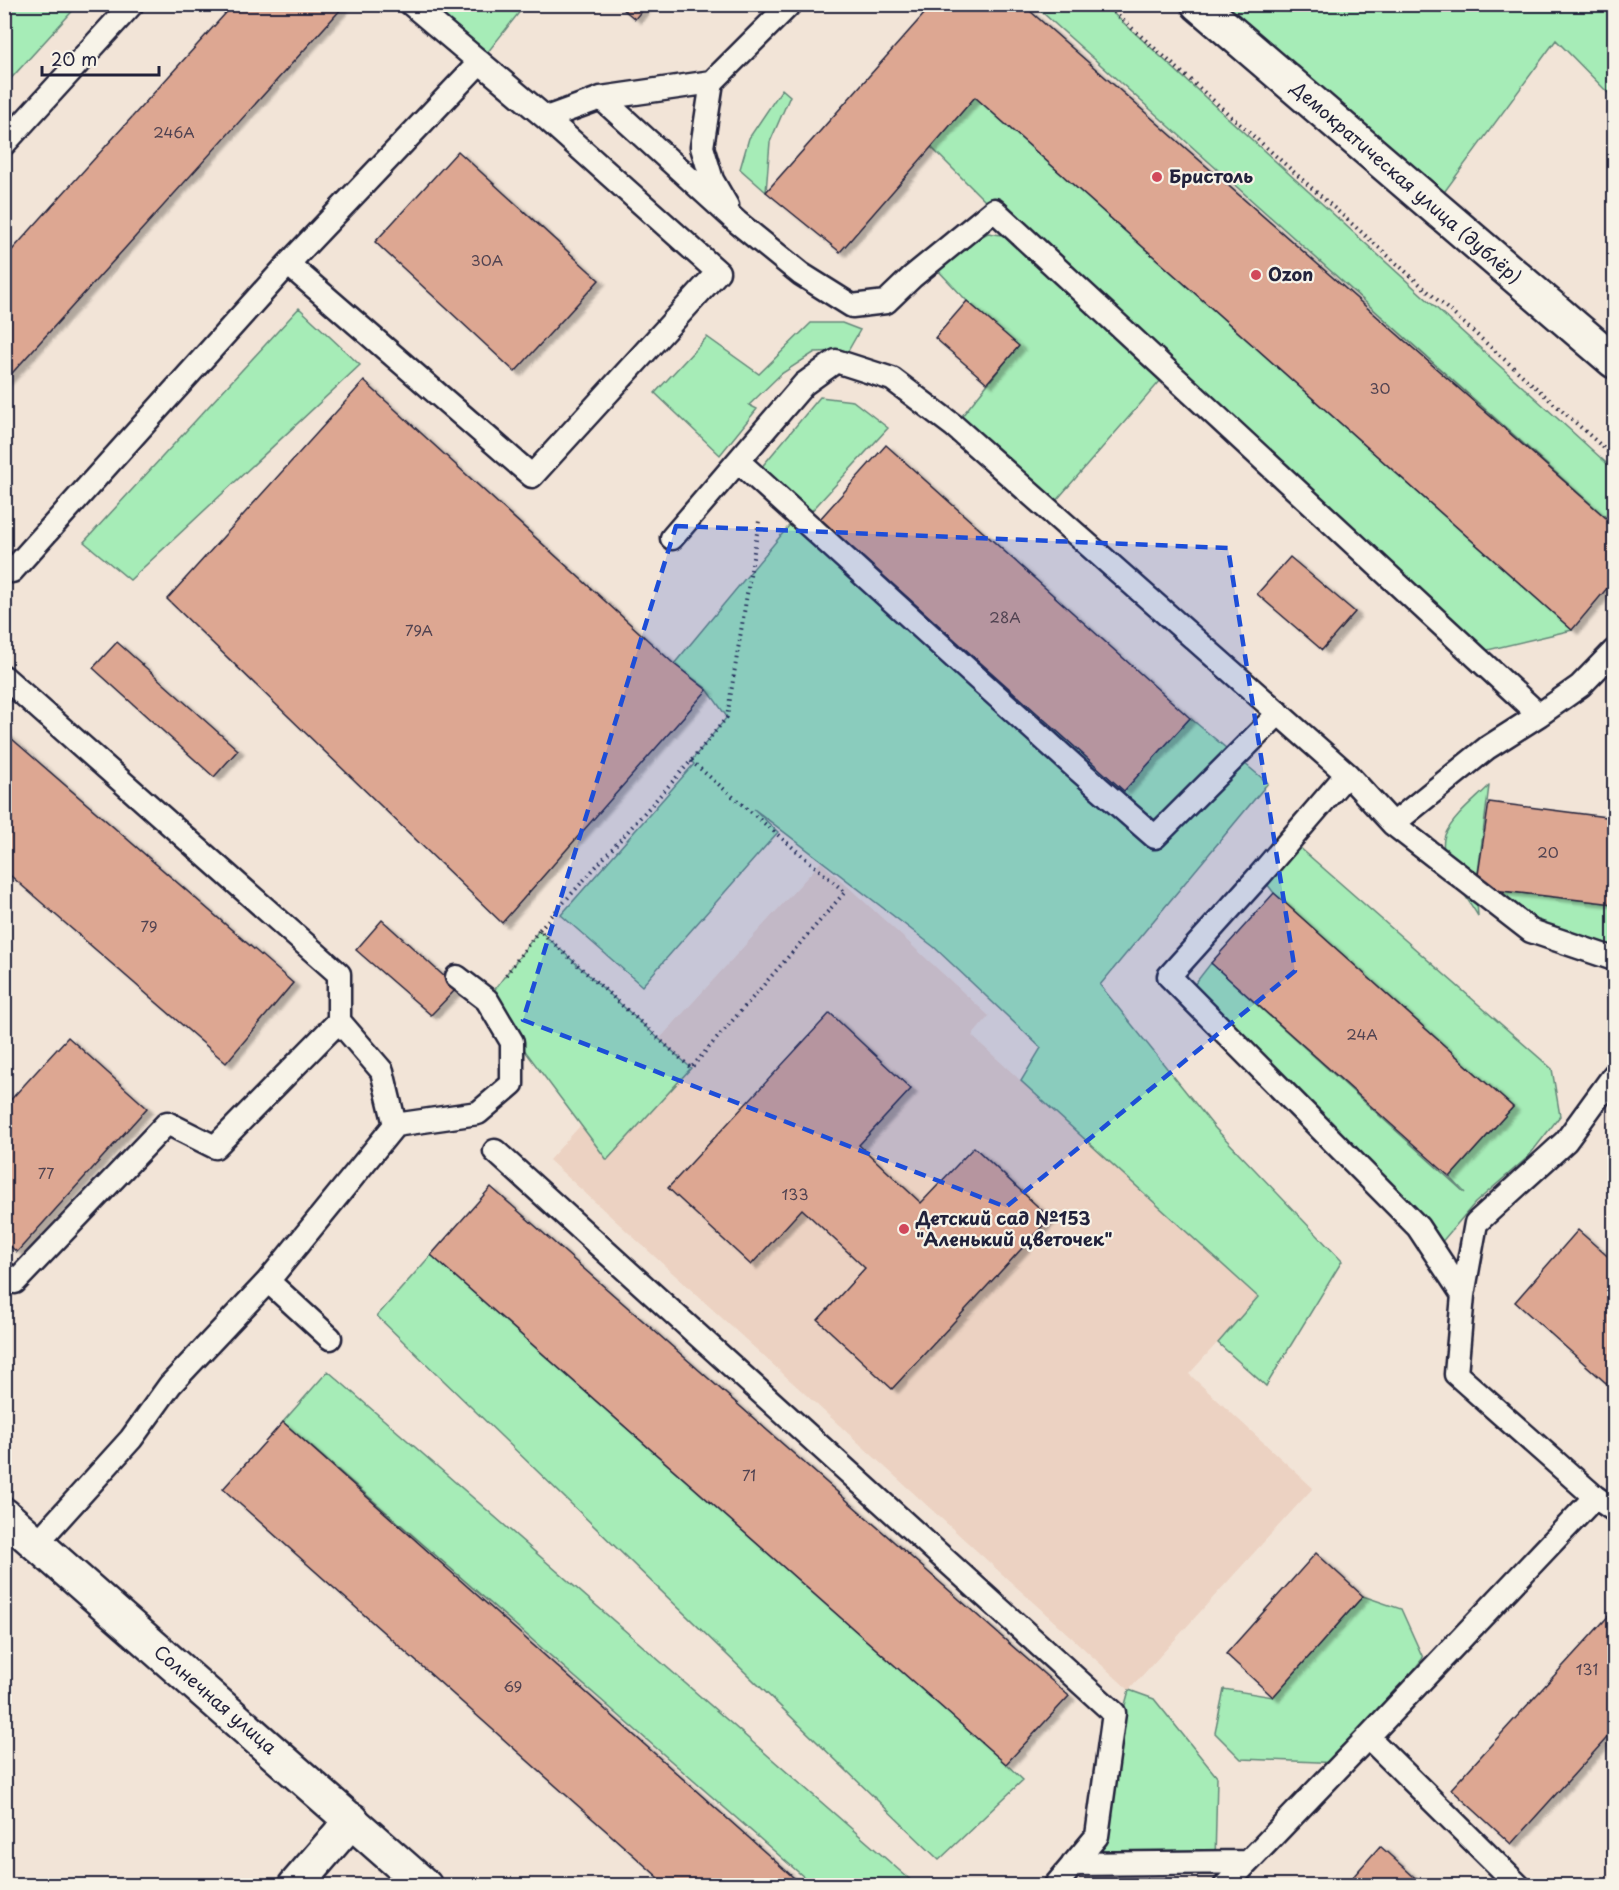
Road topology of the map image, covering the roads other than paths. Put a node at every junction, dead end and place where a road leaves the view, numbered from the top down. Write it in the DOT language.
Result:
graph roads {
  1 [pos="132,4"];
  2 [pos="411,4"];
  3 [pos="1198,4"];
  4 [pos="780,8"];
  5 [pos="480,62"];
  6 [pos="712,81"];
  7 [pos="601,98"];
  8 [pos="546,118"];
  9 [pos="4,144"];
  10 [pos="737,222"];
  11 [pos="288,264"];
  12 [pos="1614,361"];
  13 [pos="738,461"];
  14 [pos="672,538"];
  15 [pos="4,564"];
  16 [pos="1614,651"];
  17 [pos="4,677"];
  18 [pos="1279,713"];
  19 [pos="1539,715"];
  20 [pos="1347,774"];
  21 [pos="1394,824"];
  22 [pos="1614,959"];
  23 [pos="457,977"];
  24 [pos="339,1021"];
  25 [pos="1614,1075"];
  26 [pos="395,1125"];
  27 [pos="495,1151"];
  28 [pos="4,1273"];
  29 [pos="268,1281"];
  30 [pos="1463,1295"];
  31 [pos="330,1338"];
  32 [pos="1594,1497"];
  33 [pos="1614,1510"];
  34 [pos="4,1515"];
  35 [pos="36,1544"];
  36 [pos="1368,1737"];
  37 [pos="352,1820"];
  38 [pos="1246,1862"];
  39 [pos="1073,1864"];
  40 [pos="295,1886"];
  41 [pos="425,1886"];
  42 [pos="1055,1886"];
  43 [pos="1225,1886"];
  44 [pos="1519,1886"];
  1 -- 9 [label="lane"];
  2 -- 5 [label="lane"];
  3 -- 12 [label="street, Демократическая улица (дублёр)"];
  4 -- 6 [label="lane"];
  5 -- 8 [label="lane"];
  5 -- 11 [label="lane"];
  6 -- 7 [label="lane"];
  6 -- 10 [label="lane"];
  7 -- 8 [label="lane"];
  7 -- 10 [label="lane"];
  8 -- 11 [label="lane"];
  10 -- 19 [label="lane"];
  11 -- 15 [label="lane"];
  13 -- 14 [label="lane"];
  13 -- 18 [label="lane"];
  13 -- 18 [label="lane"];
  16 -- 19 [label="lane"];
  17 -- 24 [label="lane"];
  18 -- 20 [label="lane"];
  19 -- 21 [label="lane"];
  20 -- 21 [label="lane"];
  20 -- 30 [label="lane"];
  21 -- 22 [label="lane"];
  23 -- 26 [label="lane"];
  24 -- 26 [label="lane"];
  24 -- 28 [label="lane"];
  25 -- 30 [label="lane"];
  26 -- 29 [label="lane"];
  27 -- 39 [label="lane"];
  29 -- 31 [label="lane"];
  29 -- 35 [label="lane"];
  30 -- 32 [label="lane"];
  32 -- 33 [label="lane"];
  32 -- 36 [label="lane"];
  34 -- 35 [label="street, Солнечная улица"];
  35 -- 37 [label="street, Солнечная улица"];
  36 -- 38 [label="lane"];
  36 -- 44 [label="lane"];
  37 -- 40 [label="street"];
  37 -- 41 [label="street, Солнечная улица"];
  38 -- 39 [label="lane"];
  38 -- 43 [label="lane"];
  39 -- 42 [label="lane"];
}
